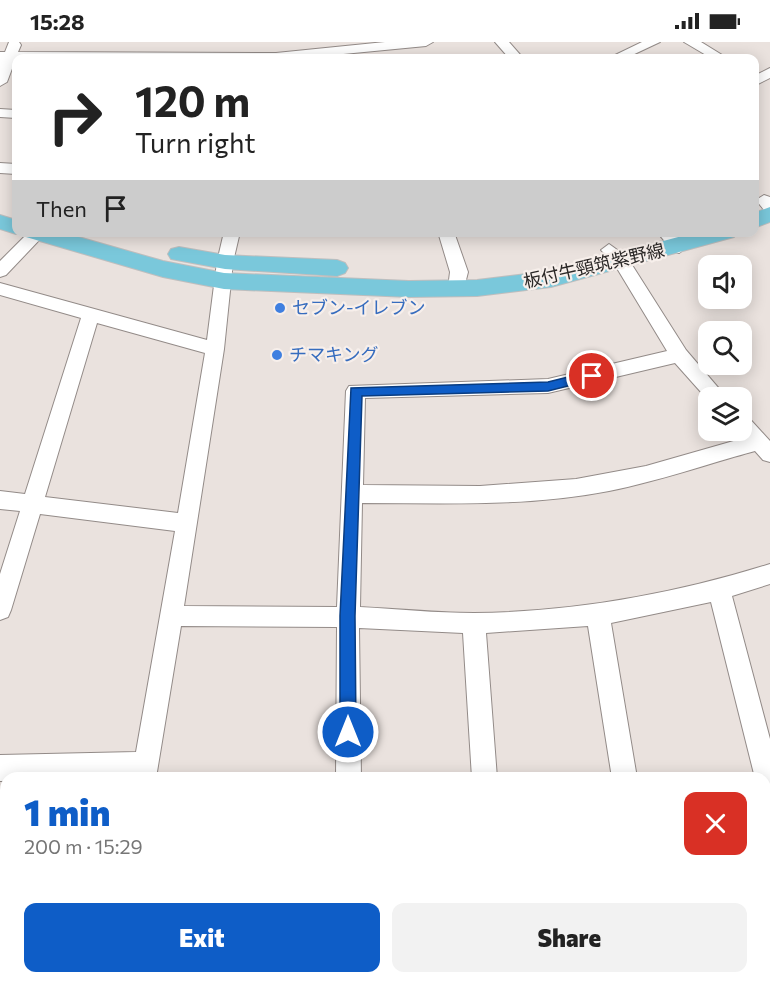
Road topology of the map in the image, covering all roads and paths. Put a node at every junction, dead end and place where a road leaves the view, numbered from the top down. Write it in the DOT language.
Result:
graph roads {
  1 [pos="16,42"];
  2 [pos="426,42"];
  3 [pos="502,42"];
  4 [pos="653,42"];
  5 [pos="691,42"];
  6 [pos="314,54"];
  7 [pos="512,54"];
  8 [pos="625,54"];
  9 [pos="713,54"];
  10 [pos="5,56"];
  11 [pos="0,82"];
  12 [pos="32,237"];
  13 [pos="51,237"];
  14 [pos="115,237"];
  15 [pos="231,237"];
  16 [pos="447,237"];
  17 [pos="672,237"];
  18 [pos="615,256"];
  19 [pos="0,271"];
  20 [pos="224,271"];
  21 [pos="458,280"];
  22 [pos="0,289"];
  23 [pos="91,314"];
  24 [pos="215,349"];
  25 [pos="679,355"];
  26 [pos="708,387"];
  27 [pos="752,434"];
  28 [pos="764,448"];
  29 [pos="352,494"];
  30 [pos="0,500"];
  31 [pos="32,504"];
  32 [pos="187,523"];
  33 [pos="770,574"];
  34 [pos="719,590"];
  35 [pos="0,610"];
  36 [pos="598,615"];
  37 [pos="171,616"];
  38 [pos="348,616"];
  39 [pos="474,623"];
  40 [pos="0,768"];
  41 [pos="145,771"];
  42 [pos="348,772"];
  43 [pos="485,772"];
  44 [pos="624,772"];
  45 [pos="766,772"];
  1 -- 10 [label="street"];
  2 -- 6 [label="street"];
  3 -- 7 [label="street"];
  4 -- 8 [label="street"];
  5 -- 9 [label="street"];
  10 -- 11 [label="street"];
  12 -- 19 [label="street"];
  13 -- 20 [label="main road, 板付牛頸筑紫野線"];
  14 -- 20 [label="main road, 板付牛頸筑紫野線"];
  15 -- 20 [label="street"];
  16 -- 21 [label="street"];
  17 -- 18 [label="main road, 板付牛頸筑紫野線"];
  18 -- 21 [label="main road, 板付牛頸筑紫野線"];
  18 -- 25 [label="street"];
  20 -- 21 [label="main road, 板付牛頸筑紫野線"];
  20 -- 24 [label="street"];
  22 -- 23 [label="street"];
  23 -- 24 [label="street"];
  23 -- 31 [label="street"];
  24 -- 32 [label="street"];
  25 -- 26 [label="street"];
  25 -- 29 [label="street"];
  27 -- 28 [label="street"];
  28 -- 29 [label="street"];
  29 -- 38 [label="street"];
  30 -- 31 [label="street"];
  31 -- 32 [label="street"];
  31 -- 35 [label="street"];
  32 -- 37 [label="street"];
  33 -- 34 [label="street"];
  34 -- 36 [label="street"];
  34 -- 45 [label="street"];
  36 -- 39 [label="street"];
  36 -- 44 [label="street"];
  37 -- 38 [label="street"];
  37 -- 41 [label="street"];
  38 -- 39 [label="street"];
  38 -- 42 [label="street"];
  39 -- 43 [label="street"];
  40 -- 41 [label="street"];
}
